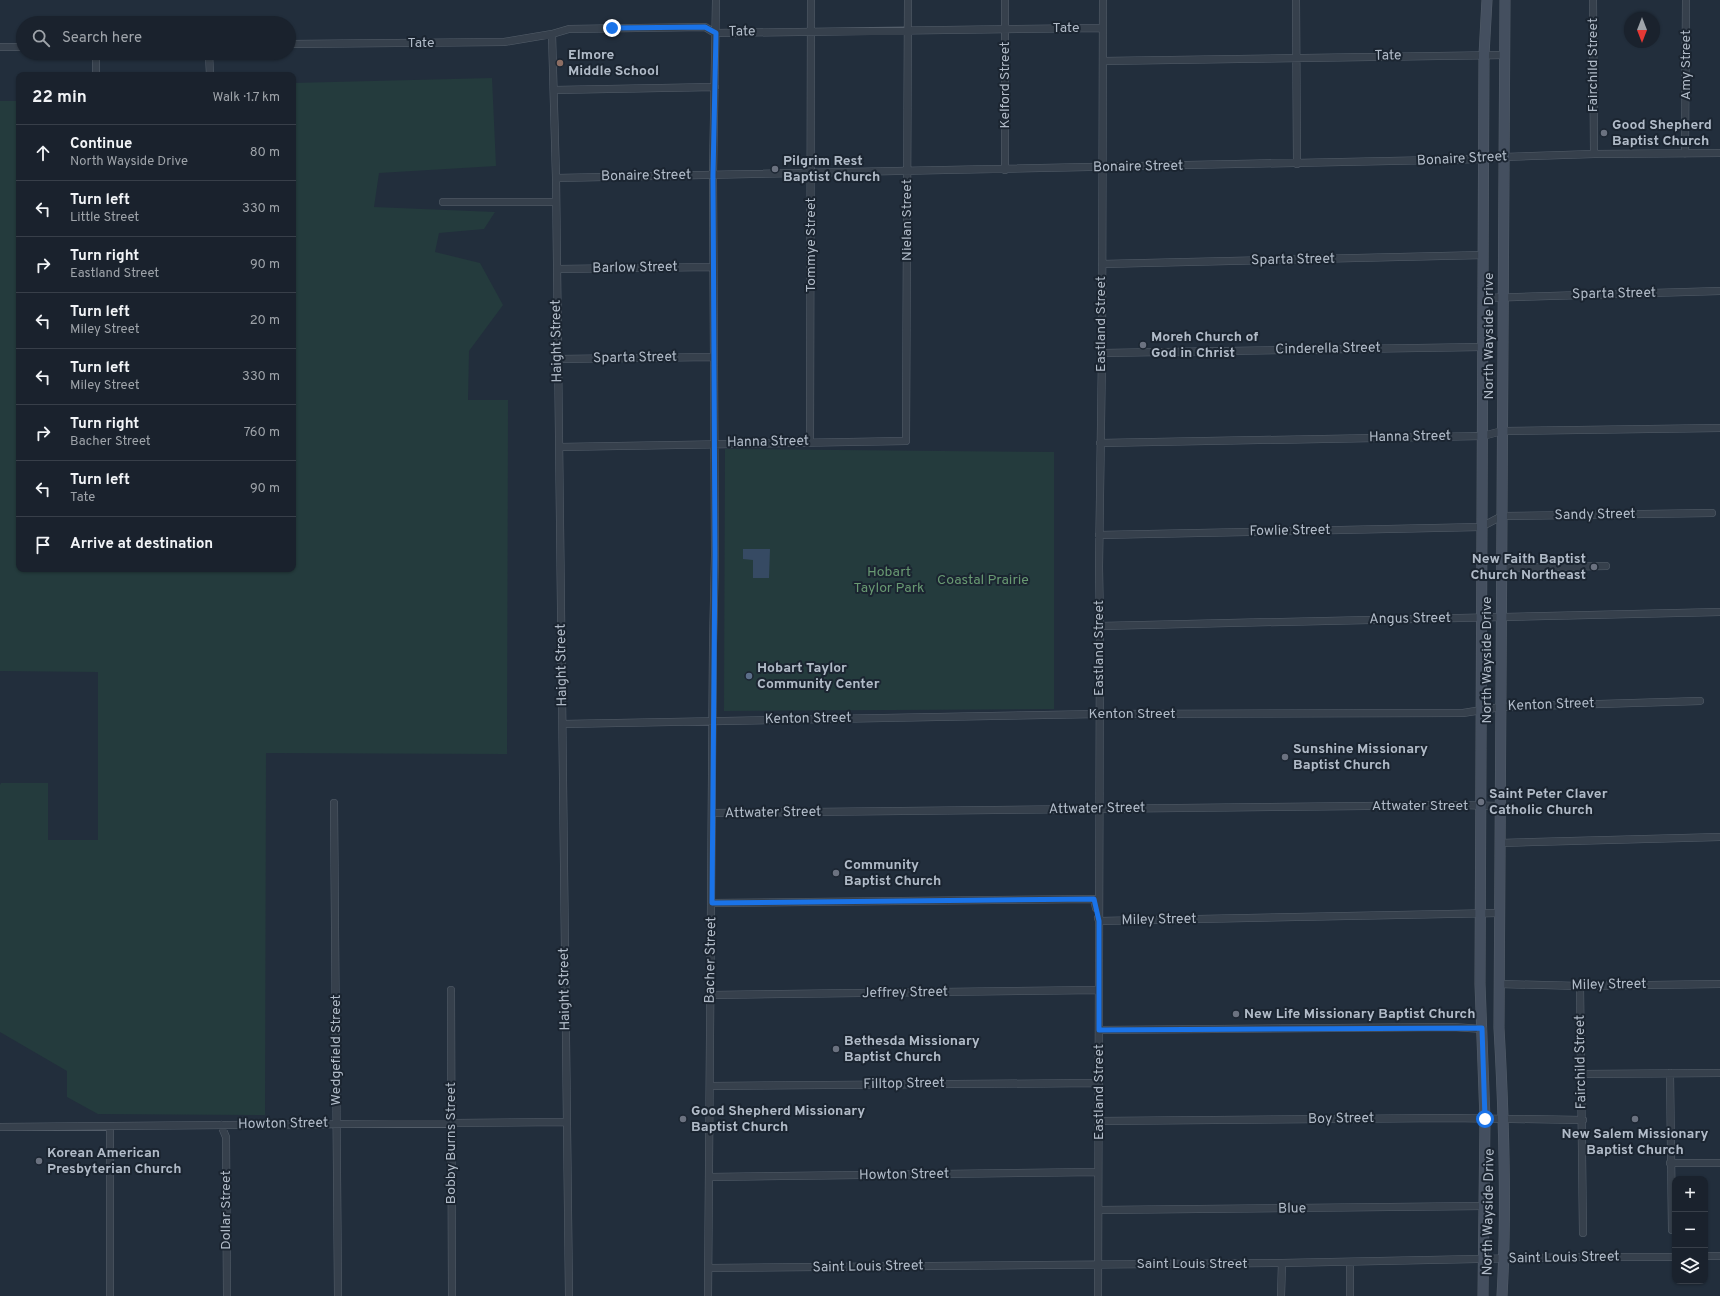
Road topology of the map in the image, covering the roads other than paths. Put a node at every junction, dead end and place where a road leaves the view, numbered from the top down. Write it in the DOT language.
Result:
graph roads {
  1 [pos="716,0"];
  2 [pos="810,0"];
  3 [pos="908,0"];
  4 [pos="1005,0"];
  5 [pos="1103,0"];
  6 [pos="1296,0"];
  7 [pos="1487,0"];
  8 [pos="1505,0"];
  9 [pos="1593,0"];
  10 [pos="1686,0"];
  11 [pos="1102,28"];
  12 [pos="1004,29"];
  13 [pos="908,30"];
  14 [pos="811,31"];
  15 [pos="716,33"];
  16 [pos="552,34"];
  17 [pos="296,44"];
  18 [pos="0,47"];
  19 [pos="16,47"];
  20 [pos="1505,54"];
  21 [pos="1484,55"];
  22 [pos="1296,57"];
  23 [pos="96,60"];
  24 [pos="209,60"];
  25 [pos="1103,61"];
  26 [pos="96,72"];
  27 [pos="210,72"];
  28 [pos="715,87"];
  29 [pos="554,90"];
  30 [pos="1720,153"];
  31 [pos="1594,154"];
  32 [pos="1685,154"];
  33 [pos="1504,157"];
  34 [pos="1485,159"];
  35 [pos="1297,164"];
  36 [pos="1101,168"];
  37 [pos="1005,170"];
  38 [pos="907,172"];
  39 [pos="811,173"];
  40 [pos="713,175"];
  41 [pos="556,178"];
  42 [pos="443,202"];
  43 [pos="556,202"];
  44 [pos="1484,255"];
  45 [pos="1102,264"];
  46 [pos="713,267"];
  47 [pos="556,269"];
  48 [pos="1720,292"];
  49 [pos="1503,297"];
  50 [pos="1483,298"];
  51 [pos="1483,347"];
  52 [pos="1102,353"];
  53 [pos="713,357"];
  54 [pos="558,359"];
  55 [pos="1720,428"];
  56 [pos="1502,431"];
  57 [pos="1483,436"];
  58 [pos="810,441"];
  59 [pos="906,441"];
  60 [pos="714,443"];
  61 [pos="1100,443"];
  62 [pos="559,447"];
  63 [pos="1712,513"];
  64 [pos="1502,516"];
  65 [pos="1481,527"];
  66 [pos="1099,535"];
  67 [pos="1606,566"];
  68 [pos="1502,568"];
  69 [pos="1720,612"];
  70 [pos="1482,617"];
  71 [pos="1501,617"];
  72 [pos="1100,626"];
  73 [pos="1700,701"];
  74 [pos="1501,706"];
  75 [pos="1480,711"];
  76 [pos="1099,714"];
  77 [pos="712,721"];
  78 [pos="563,724"];
  79 [pos="334,803"];
  80 [pos="1481,806"];
  81 [pos="1500,806"];
  82 [pos="1099,809"];
  83 [pos="712,813"];
  84 [pos="1720,837"];
  85 [pos="1500,843"];
  86 [pos="712,903"];
  87 [pos="1480,913"];
  88 [pos="1499,913"];
  89 [pos="1099,921"];
  90 [pos="1480,984"];
  91 [pos="1499,984"];
  92 [pos="1720,984"];
  93 [pos="1580,986"];
  94 [pos="451,990"];
  95 [pos="1099,990"];
  96 [pos="711,995"];
  97 [pos="1482,1028"];
  98 [pos="1099,1030"];
  99 [pos="1670,1073"];
  100 [pos="1720,1073"];
  101 [pos="1581,1074"];
  102 [pos="1099,1082"];
  103 [pos="710,1086"];
  104 [pos="1485,1119"];
  105 [pos="1504,1119"];
  106 [pos="1583,1120"];
  107 [pos="1099,1121"];
  108 [pos="567,1122"];
  109 [pos="336,1124"];
  110 [pos="450,1124"];
  111 [pos="221,1126"];
  112 [pos="0,1127"];
  113 [pos="110,1127"];
  114 [pos="1670,1163"];
  115 [pos="1720,1163"];
  116 [pos="1098,1172"];
  117 [pos="709,1177"];
  118 [pos="1485,1206"];
  119 [pos="1099,1210"];
  120 [pos="1672,1230"];
  121 [pos="1583,1233"];
  122 [pos="1708,1256"];
  123 [pos="1720,1256"];
  124 [pos="1672,1257"];
  125 [pos="1485,1259"];
  126 [pos="1504,1260"];
  127 [pos="1350,1262"];
  128 [pos="1282,1263"];
  129 [pos="1098,1264"];
  130 [pos="709,1268"];
  131 [pos="110,1296"];
  132 [pos="227,1296"];
  133 [pos="338,1296"];
  134 [pos="452,1296"];
  135 [pos="569,1296"];
  136 [pos="708,1296"];
  137 [pos="1098,1296"];
  138 [pos="1281,1296"];
  139 [pos="1350,1296"];
  140 [pos="1483,1296"];
  141 [pos="1502,1296"];
  1 -- 15 [label="street, Bacher Street"];
  2 -- 14 [label="street, Tommye Street"];
  3 -- 13 [label="street, Nielan Street"];
  4 -- 12 [label="street, Kelford Street"];
  5 -- 11 [label="street, Eastland Street"];
  6 -- 22 [label="street"];
  7 -- 21 [label="main road, North Wayside Drive"];
  8 -- 20 [label="main road, North Wayside Drive"];
  9 -- 31 [label="street, Fairchild Street"];
  10 -- 32 [label="street, Amy Street"];
  11 -- 12 [label="street, Tate"];
  11 -- 25 [label="street, Eastland Street"];
  12 -- 13 [label="street, Tate"];
  12 -- 37 [label="street, Kelford Street"];
  13 -- 14 [label="street, Tate"];
  13 -- 38 [label="street, Nielan Street"];
  14 -- 15 [label="street, Tate"];
  14 -- 39 [label="street, Tommye Street"];
  15 -- 16 [label="street, Tate"];
  15 -- 28 [label="street, Bacher Street"];
  16 -- 17 [label="street, Tate"];
  16 -- 29 [label="street, Haight Street"];
  18 -- 19 [label="street"];
  20 -- 21 [label="street, Tate"];
  20 -- 33 [label="main road, North Wayside Drive"];
  21 -- 22 [label="street, Tate"];
  21 -- 34 [label="main road, North Wayside Drive"];
  22 -- 25 [label="street, Tate"];
  22 -- 35 [label="street"];
  23 -- 26 [label="street"];
  24 -- 27 [label="street"];
  25 -- 36 [label="street, Eastland Street"];
  28 -- 29 [label="street"];
  28 -- 40 [label="street, Bacher Street"];
  29 -- 41 [label="street, Haight Street"];
  30 -- 32 [label="street, Bonaire Street"];
  31 -- 32 [label="street, Bonaire Street"];
  31 -- 33 [label="street, Bonaire Street"];
  33 -- 34 [label="street, Bonaire Street"];
  33 -- 49 [label="main road, North Wayside Drive"];
  34 -- 35 [label="street, Bonaire Street"];
  34 -- 44 [label="main road, North Wayside Drive"];
  35 -- 36 [label="street, Bonaire Street"];
  36 -- 37 [label="street, Bonaire Street"];
  36 -- 45 [label="street, Eastland Street"];
  37 -- 38 [label="street, Bonaire Street"];
  38 -- 39 [label="street, Bonaire Street"];
  38 -- 59 [label="street, Nielan Street"];
  39 -- 40 [label="street, Bonaire Street"];
  39 -- 58 [label="street, Tommye Street"];
  40 -- 41 [label="street, Bonaire Street"];
  40 -- 46 [label="street, Bacher Street"];
  41 -- 43 [label="street, Haight Street"];
  42 -- 43 [label="street"];
  43 -- 47 [label="street, Haight Street"];
  44 -- 45 [label="street, Sparta Street"];
  44 -- 50 [label="main road, North Wayside Drive"];
  45 -- 52 [label="street, Eastland Street"];
  46 -- 47 [label="street, Barlow Street"];
  46 -- 53 [label="street, Bacher Street"];
  47 -- 54 [label="street, Haight Street"];
  48 -- 49 [label="street, Sparta Street"];
  49 -- 50 [label="street, Sparta Street"];
  49 -- 56 [label="main road, North Wayside Drive"];
  50 -- 51 [label="main road, North Wayside Drive"];
  51 -- 52 [label="street, Cinderella Street"];
  51 -- 57 [label="main road, North Wayside Drive"];
  52 -- 61 [label="street, Eastland Street"];
  53 -- 54 [label="street, Sparta Street"];
  53 -- 60 [label="street, Bacher Street"];
  54 -- 62 [label="street, Haight Street"];
  55 -- 56 [label="street, Hanna Street"];
  56 -- 57 [label="street, Hanna Street"];
  56 -- 64 [label="main road, North Wayside Drive"];
  57 -- 61 [label="street, Hanna Street"];
  57 -- 65 [label="main road, North Wayside Drive"];
  58 -- 59 [label="street, Hanna Street"];
  58 -- 60 [label="street, Hanna Street"];
  60 -- 62 [label="street, Hanna Street"];
  60 -- 77 [label="street, Bacher Street"];
  61 -- 66 [label="street, Eastland Street"];
  62 -- 78 [label="street, Haight Street"];
  63 -- 64 [label="street, Sandy Street"];
  64 -- 65 [label="street, Sandy Street"];
  64 -- 68 [label="main road, North Wayside Drive"];
  65 -- 66 [label="street, Fowlie Street"];
  65 -- 70 [label="main road, North Wayside Drive"];
  66 -- 72 [label="street, Eastland Street"];
  67 -- 68 [label="street"];
  68 -- 71 [label="main road, North Wayside Drive"];
  69 -- 71 [label="street, Angus Street"];
  70 -- 71 [label="street, Angus Street"];
  70 -- 72 [label="street, Angus Street"];
  70 -- 75 [label="main road, North Wayside Drive"];
  71 -- 74 [label="main road, North Wayside Drive"];
  72 -- 76 [label="street, Eastland Street"];
  73 -- 74 [label="street, Kenton Street"];
  74 -- 75 [label="street, Kenton Street"];
  74 -- 81 [label="main road, North Wayside Drive"];
  75 -- 76 [label="street, Kenton Street"];
  75 -- 80 [label="main road, North Wayside Drive"];
  76 -- 77 [label="street, Kenton Street"];
  76 -- 82 [label="street, Eastland Street"];
  77 -- 78 [label="street, Kenton Street"];
  77 -- 83 [label="street, Bacher Street"];
  78 -- 108 [label="street, Haight Street"];
  79 -- 109 [label="street, Wedgefield Street"];
  80 -- 81 [label="street, Attwater Street"];
  80 -- 82 [label="street, Attwater Street"];
  80 -- 87 [label="main road, North Wayside Drive"];
  81 -- 85 [label="main road, North Wayside Drive"];
  82 -- 83 [label="street, Attwater Street"];
  82 -- 89 [label="street, Eastland Street"];
  83 -- 86 [label="street, Bacher Street"];
  84 -- 85 [label="street"];
  85 -- 88 [label="main road, North Wayside Drive"];
  86 -- 89 [label="street"];
  86 -- 96 [label="street, Bacher Street"];
  87 -- 88 [label="street, Miley Street"];
  87 -- 89 [label="street, Miley Street"];
  87 -- 90 [label="main road, North Wayside Drive"];
  88 -- 91 [label="main road, North Wayside Drive"];
  89 -- 95 [label="street, Eastland Street"];
  90 -- 91 [label="main road"];
  90 -- 97 [label="main road, North Wayside Drive"];
  91 -- 93 [label="street, Miley Street"];
  91 -- 105 [label="main road, North Wayside Drive"];
  92 -- 93 [label="street, Miley Street"];
  93 -- 101 [label="street, Fairchild Street"];
  94 -- 110 [label="street, Bobby Burns Street"];
  95 -- 96 [label="street, Jeffrey Street"];
  95 -- 98 [label="street, Eastland Street"];
  96 -- 103 [label="street, Bacher Street"];
  97 -- 98 [label="street"];
  97 -- 104 [label="main road, North Wayside Drive"];
  98 -- 102 [label="street, Eastland Street"];
  99 -- 100 [label="street"];
  99 -- 101 [label="street"];
  99 -- 114 [label="street"];
  101 -- 106 [label="street, Fairchild Street"];
  102 -- 103 [label="street, Filltop Street"];
  102 -- 107 [label="street, Eastland Street"];
  103 -- 117 [label="street, Bacher Street"];
  104 -- 105 [label="street, Boy Street"];
  104 -- 107 [label="street, Boy Street"];
  104 -- 118 [label="main road, North Wayside Drive"];
  105 -- 106 [label="street, Boy Street"];
  105 -- 126 [label="main road, North Wayside Drive"];
  106 -- 121 [label="street, Fairchild Street"];
  107 -- 116 [label="street, Eastland Street"];
  108 -- 110 [label="street, Howton Street"];
  108 -- 135 [label="street, Haight Street"];
  109 -- 110 [label="street, Howton Street"];
  109 -- 111 [label="street, Howton Street"];
  109 -- 133 [label="street, Wedgefield Street"];
  110 -- 134 [label="street, Bobby Burns Street"];
  111 -- 113 [label="street, Howton Street"];
  111 -- 132 [label="street, Dollar Street"];
  112 -- 113 [label="street, Howton Street"];
  113 -- 131 [label="street"];
  114 -- 115 [label="street"];
  114 -- 120 [label="street"];
  116 -- 117 [label="street, Howton Street"];
  116 -- 119 [label="street, Eastland Street"];
  117 -- 130 [label="street, Bacher Street"];
  118 -- 119 [label="street, Blue"];
  118 -- 125 [label="main road, North Wayside Drive"];
  119 -- 129 [label="street, Eastland Street"];
  122 -- 123 [label="street"];
  124 -- 126 [label="street, Saint Louis Street"];
  125 -- 126 [label="street, Saint Louis Street"];
  125 -- 127 [label="street, Saint Louis Street"];
  125 -- 140 [label="main road, North Wayside Drive"];
  126 -- 141 [label="main road, North Wayside Drive"];
  127 -- 128 [label="street, Saint Louis Street"];
  127 -- 139 [label="street"];
  128 -- 129 [label="street, Saint Louis Street"];
  128 -- 138 [label="street"];
  129 -- 130 [label="street, Saint Louis Street"];
  129 -- 137 [label="street, Eastland Street"];
  130 -- 136 [label="street, Bacher Street"];
}
